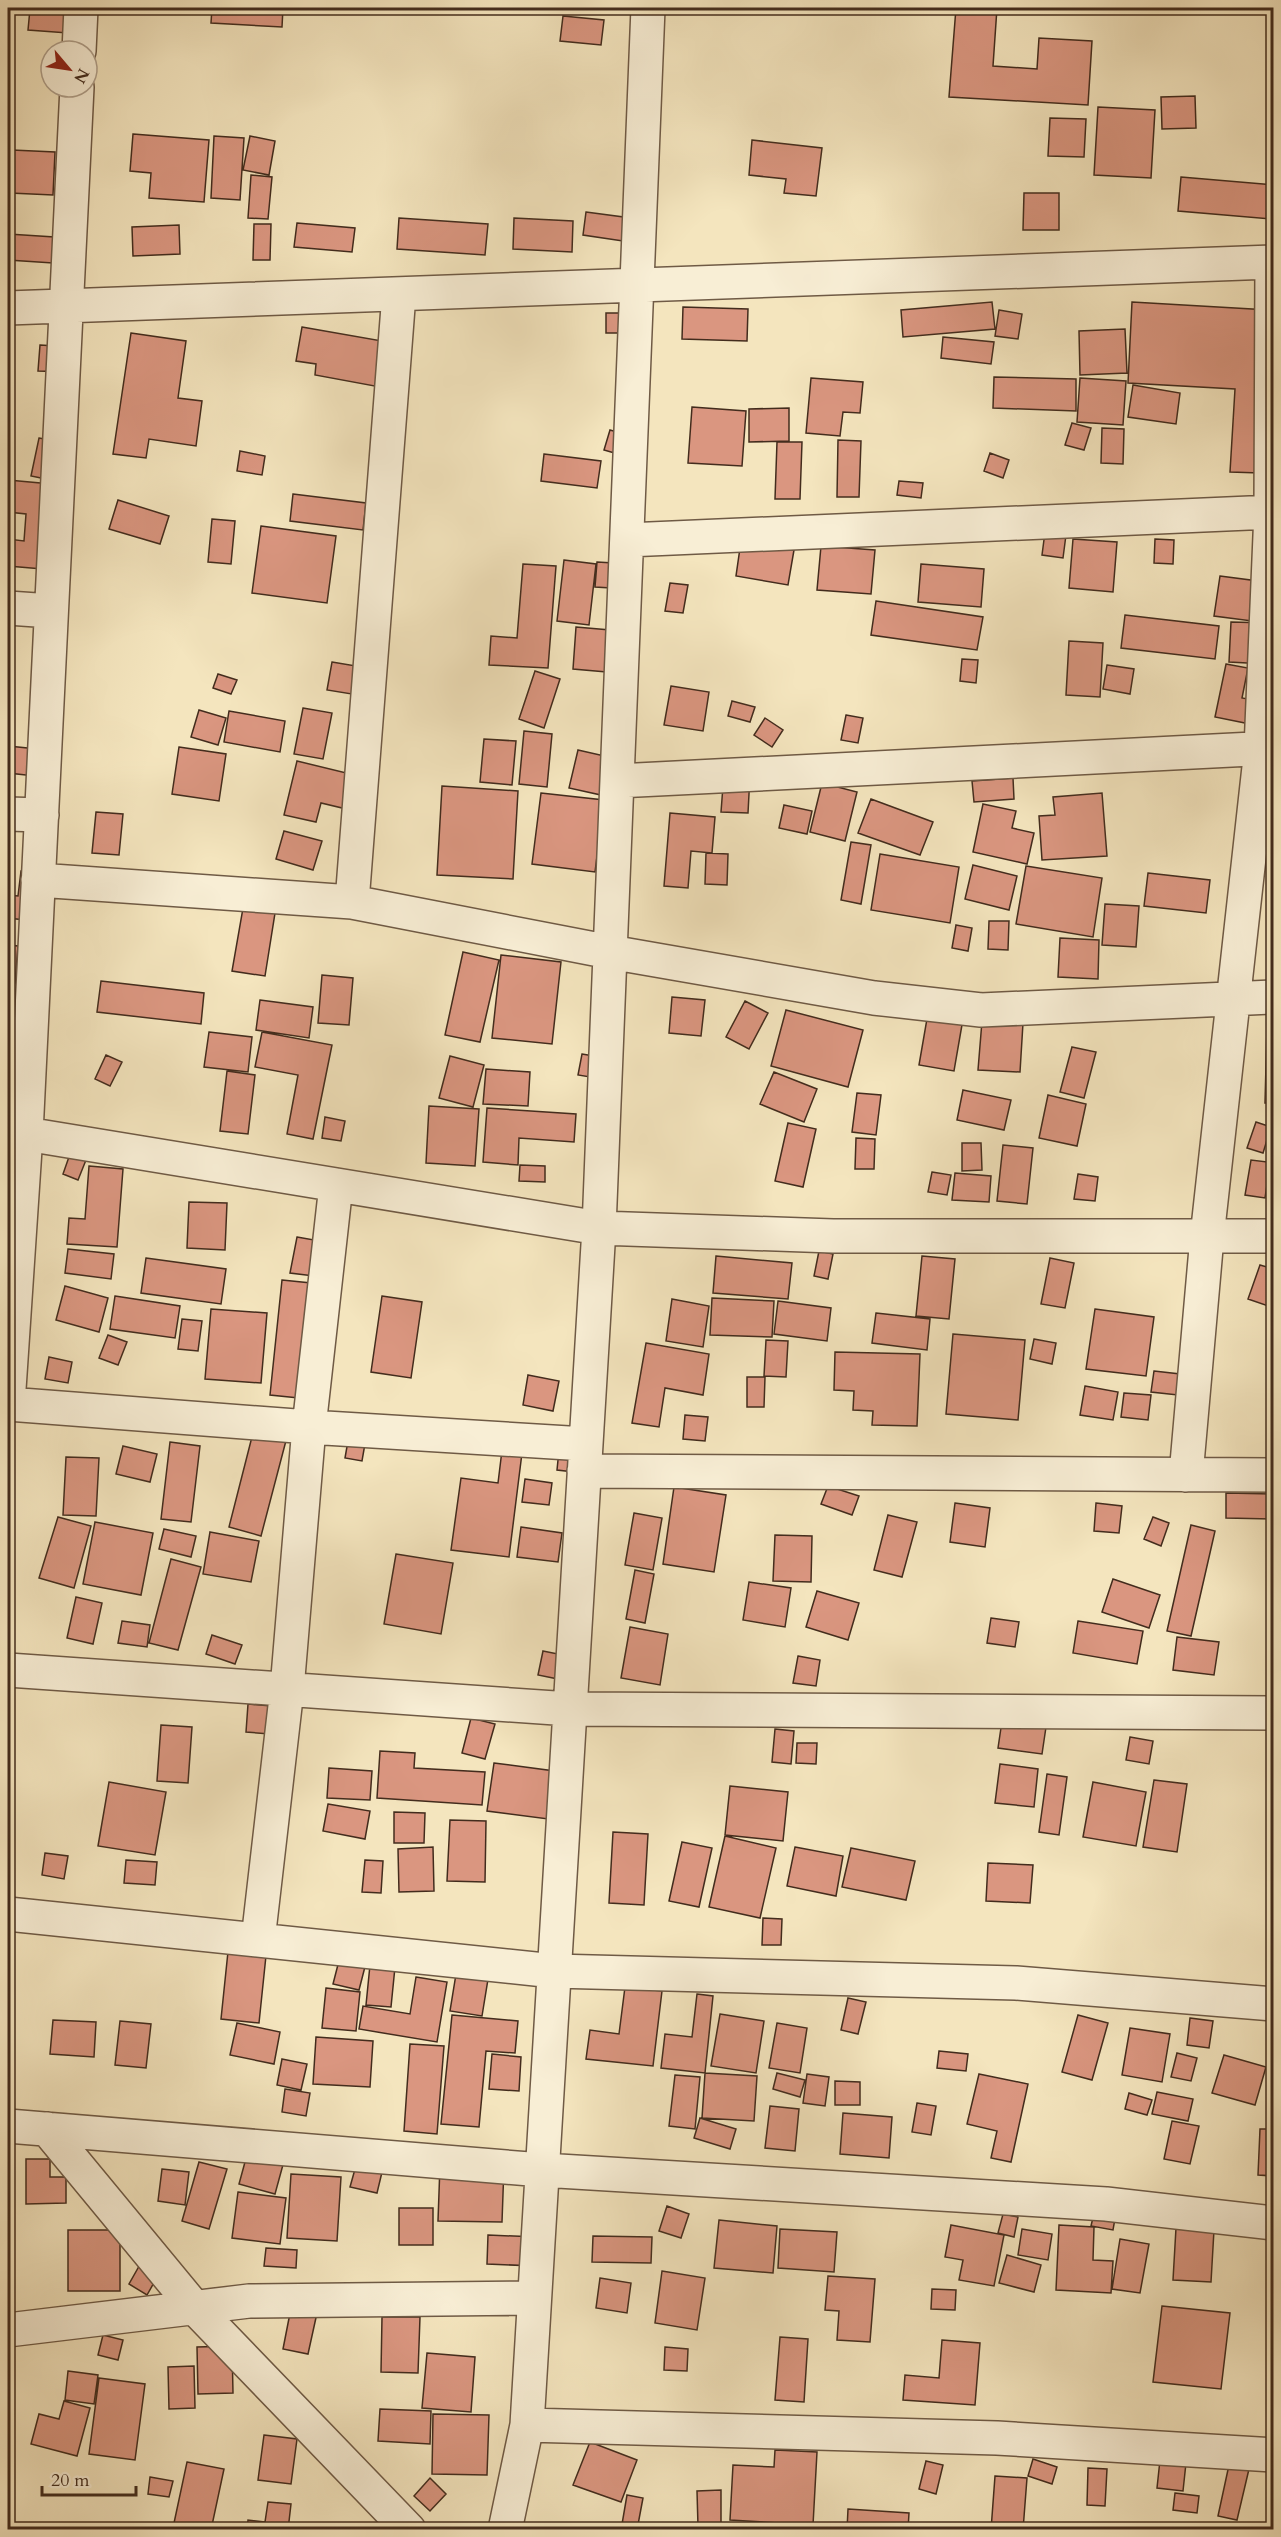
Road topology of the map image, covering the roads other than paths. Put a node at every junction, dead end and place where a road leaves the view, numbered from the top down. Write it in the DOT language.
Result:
graph roads {
  1 [pos="81,8"];
  2 [pos="648,8"];
  3 [pos="80,39"];
  4 [pos="76,99"];
  5 [pos="1273,262"];
  6 [pos="638,285"];
  7 [pos="399,294"];
  8 [pos="66,306"];
  9 [pos="8,308"];
  10 [pos="1272,512"];
  11 [pos="627,540"];
  12 [pos="8,608"];
  13 [pos="51,611"];
  14 [pos="1267,749"];
  15 [pos="617,782"];
  16 [pos="8,814"];
  17 [pos="42,815"];
  18 [pos="38,880"];
  19 [pos="352,902"];
  20 [pos="610,952"];
  21 [pos="1274,997"];
  22 [pos="1233,998"];
  23 [pos="17,1132"];
  24 [pos="336,1185"];
  25 [pos="598,1228"];
  26 [pos="1274,1236"];
  27 [pos="1207,1237"];
  28 [pos="8,1404"];
  29 [pos="309,1427"];
  30 [pos="585,1457"];
  31 [pos="1185,1474"];
  32 [pos="1274,1475"];
  33 [pos="8,1670"];
  34 [pos="288,1689"];
  35 [pos="570,1709"];
  36 [pos="1274,1713"];
  37 [pos="8,1914"];
  38 [pos="258,1940"];
  39 [pos="554,1971"];
  40 [pos="1274,2004"];
  41 [pos="8,2126"];
  42 [pos="47,2130"];
  43 [pos="542,2170"];
  44 [pos="1274,2223"];
  45 [pos="534,2298"];
  46 [pos="194,2307"];
  47 [pos="8,2330"];
  48 [pos="527,2425"];
  49 [pos="1274,2455"];
  50 [pos="409,2529"];
  51 [pos="505,2529"];
  1 -- 3 [label="street"];
  2 -- 6 [label="street"];
  4 -- 8 [label="street"];
  5 -- 6 [label="street"];
  5 -- 10 [label="street"];
  6 -- 7 [label="street"];
  6 -- 11 [label="street"];
  7 -- 8 [label="street"];
  7 -- 19 [label="street"];
  8 -- 9 [label="street"];
  8 -- 13 [label="street"];
  10 -- 11 [label="street"];
  10 -- 14 [label="street"];
  11 -- 15 [label="street"];
  12 -- 13 [label="street"];
  13 -- 17 [label="street"];
  14 -- 15 [label="street"];
  14 -- 22 [label="street"];
  15 -- 20 [label="street"];
  16 -- 17 [label="street"];
  17 -- 18 [label="street"];
  18 -- 19 [label="street"];
  18 -- 23 [label="street"];
  19 -- 20 [label="street"];
  20 -- 22 [label="street"];
  20 -- 25 [label="street"];
  21 -- 22 [label="street"];
  22 -- 27 [label="street"];
  23 -- 24 [label="street"];
  23 -- 28 [label="street"];
  24 -- 25 [label="street"];
  24 -- 29 [label="street"];
  25 -- 27 [label="street"];
  25 -- 30 [label="street"];
  26 -- 27 [label="street"];
  27 -- 31 [label="street"];
  28 -- 29 [label="street"];
  29 -- 30 [label="street"];
  29 -- 34 [label="street"];
  30 -- 31 [label="street"];
  30 -- 35 [label="street"];
  31 -- 32 [label="street"];
  33 -- 34 [label="street"];
  34 -- 35 [label="street"];
  34 -- 38 [label="street"];
  35 -- 36 [label="street"];
  35 -- 39 [label="street"];
  37 -- 38 [label="street"];
  38 -- 39 [label="street"];
  39 -- 40 [label="street"];
  39 -- 43 [label="street"];
  41 -- 42 [label="street"];
  42 -- 43 [label="street"];
  42 -- 46 [label="street"];
  43 -- 44 [label="street"];
  43 -- 45 [label="street"];
  45 -- 46 [label="street"];
  45 -- 48 [label="street"];
  46 -- 47 [label="street"];
  46 -- 50 [label="street"];
  48 -- 49 [label="street"];
  48 -- 51 [label="street"];
}
